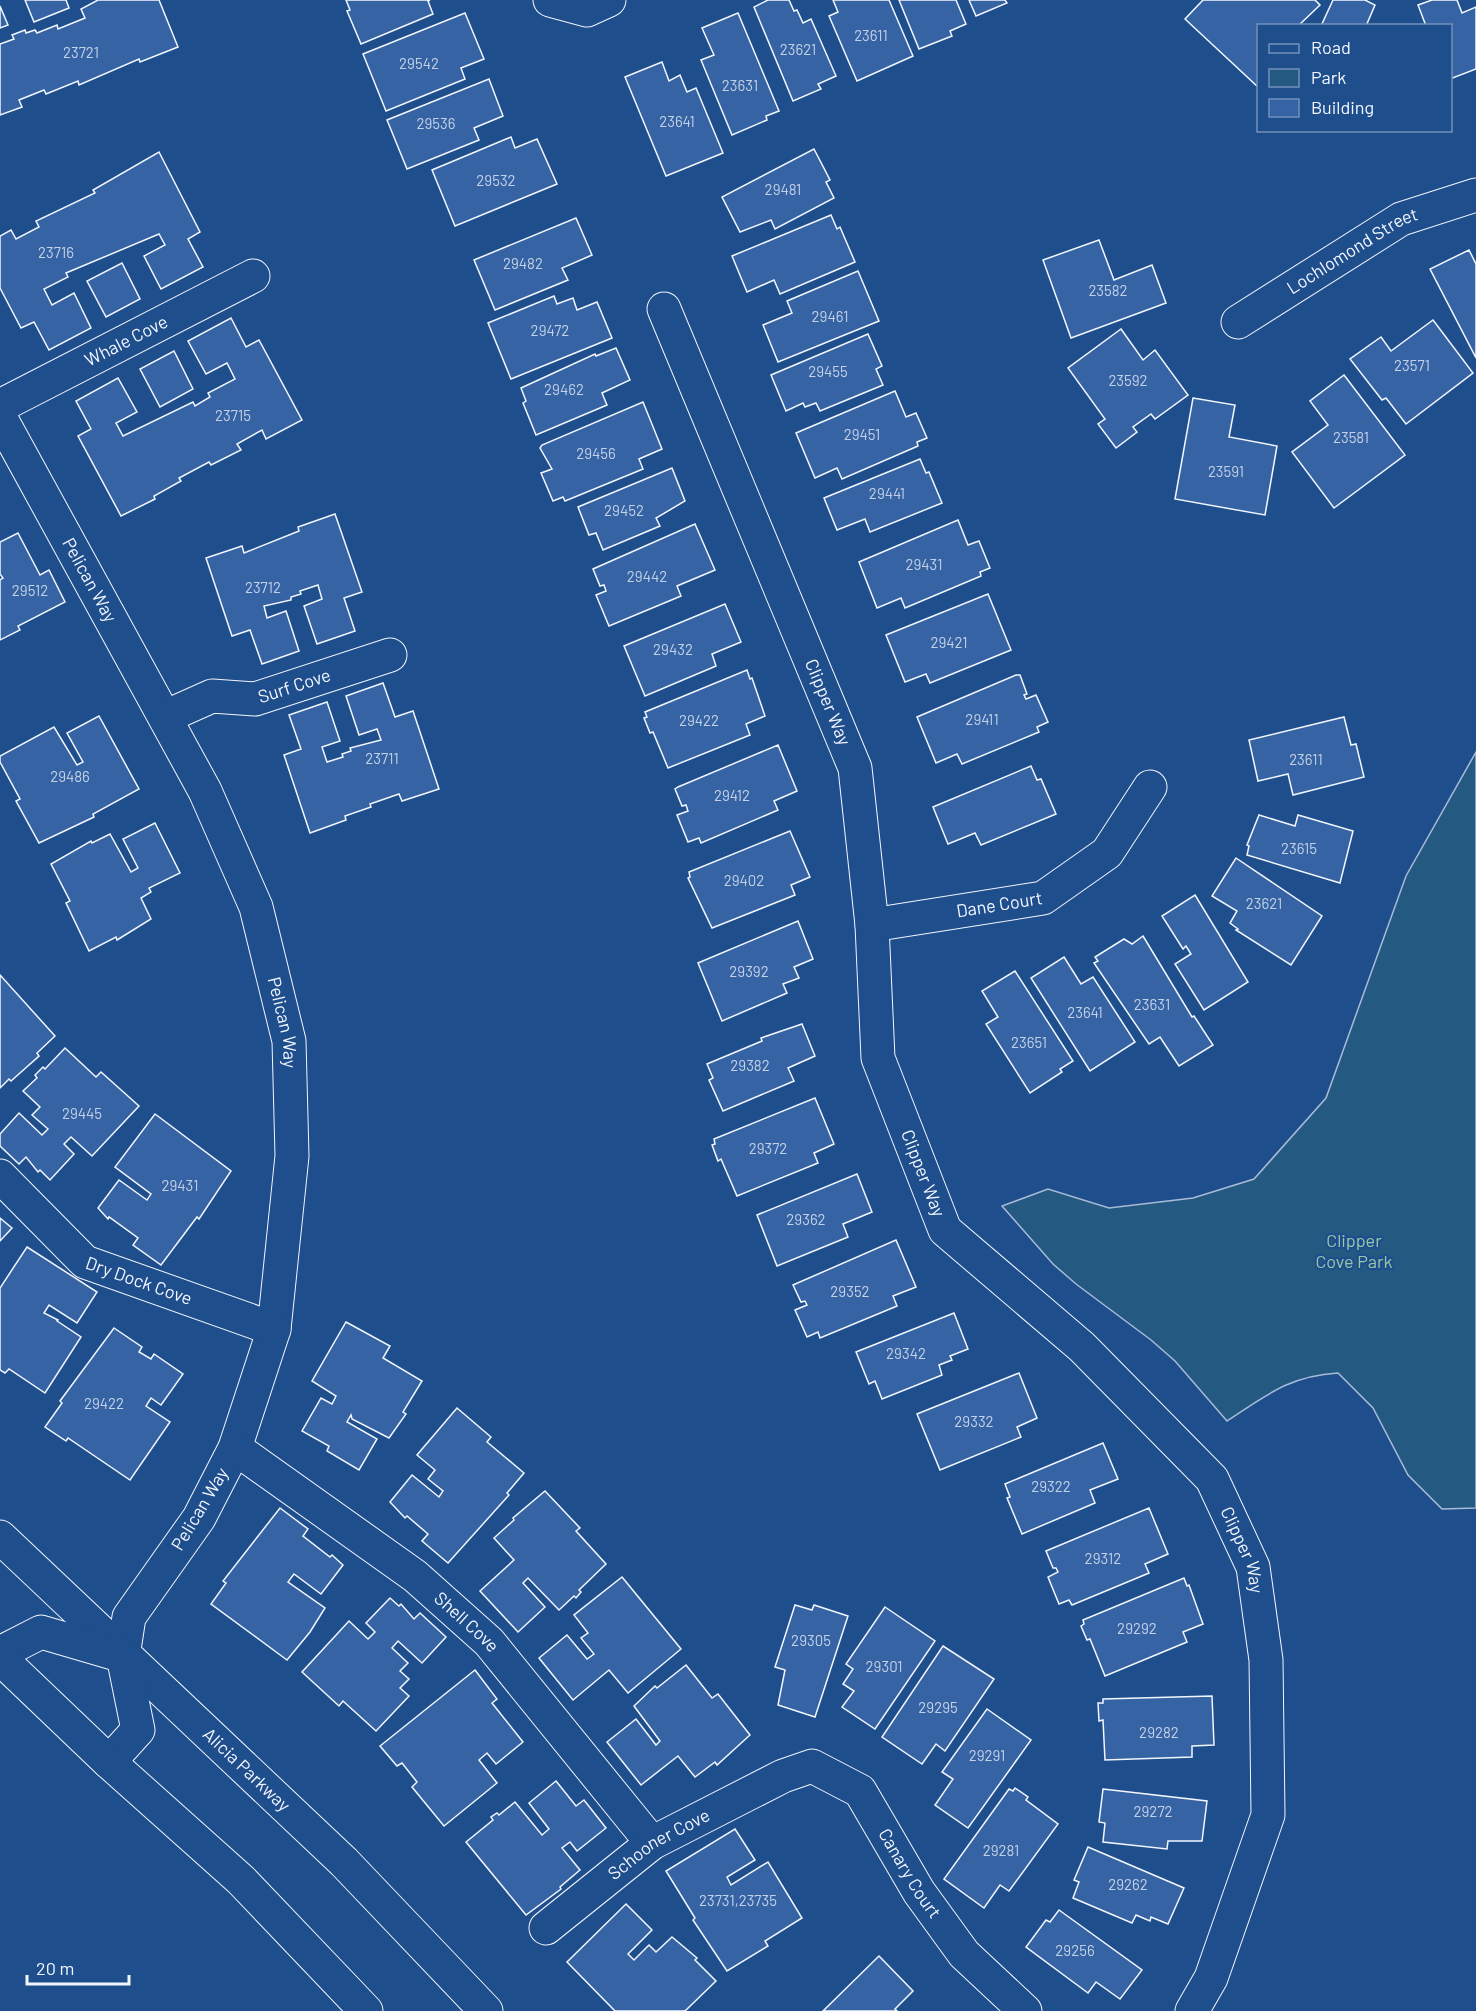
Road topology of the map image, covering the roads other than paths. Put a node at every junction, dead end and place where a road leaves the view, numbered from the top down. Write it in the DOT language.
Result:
graph roads {
  1 [pos="550,0"];
  2 [pos="609,0"];
  3 [pos="1476,195"];
  4 [pos="253,276"];
  5 [pos="664,309"];
  6 [pos="1238,322"];
  7 [pos="0,406"];
  8 [pos="0,417"];
  9 [pos="390,655"];
  10 [pos="165,717"];
  11 [pos="1150,788"];
  12 [pos="872,925"];
  13 [pos="0,1176"];
  14 [pos="274,1329"];
  15 [pos="235,1448"];
  16 [pos="0,1537"];
  17 [pos="0,1653"];
  18 [pos="123,1656"];
  19 [pos="0,1658"];
  20 [pos="109,1762"];
  21 [pos="783,1776"];
  22 [pos="652,1843"];
  23 [pos="546,1928"];
  24 [pos="366,2011"];
  25 [pos="486,2011"];
  26 [pos="1025,2011"];
  27 [pos="1192,2011"];
  1 -- 2 [label="street"];
  3 -- 6 [label="street, Lochlomond Street"];
  4 -- 7 [label="street, Whale Cove"];
  5 -- 12 [label="street, Clipper Way"];
  8 -- 10 [label="street, Pelican Way"];
  9 -- 10 [label="street, Surf Cove"];
  10 -- 14 [label="street, Pelican Way"];
  11 -- 12 [label="street, Dane Court"];
  12 -- 27 [label="street, Clipper Way"];
  13 -- 14 [label="street, Dry Dock Cove"];
  14 -- 15 [label="street, Pelican Way"];
  15 -- 18 [label="street, Pelican Way"];
  15 -- 22 [label="street, Shell Cove"];
  16 -- 18 [label="street, Alicia Parkway"];
  17 -- 18 [label="street"];
  18 -- 20 [label="street"];
  18 -- 25 [label="street, Alicia Parkway"];
  19 -- 20 [label="street"];
  20 -- 24 [label="street"];
  21 -- 22 [label="street, Schooner Cove"];
  21 -- 26 [label="street, Canary Court"];
  22 -- 23 [label="street, Schooner Cove"];
}
